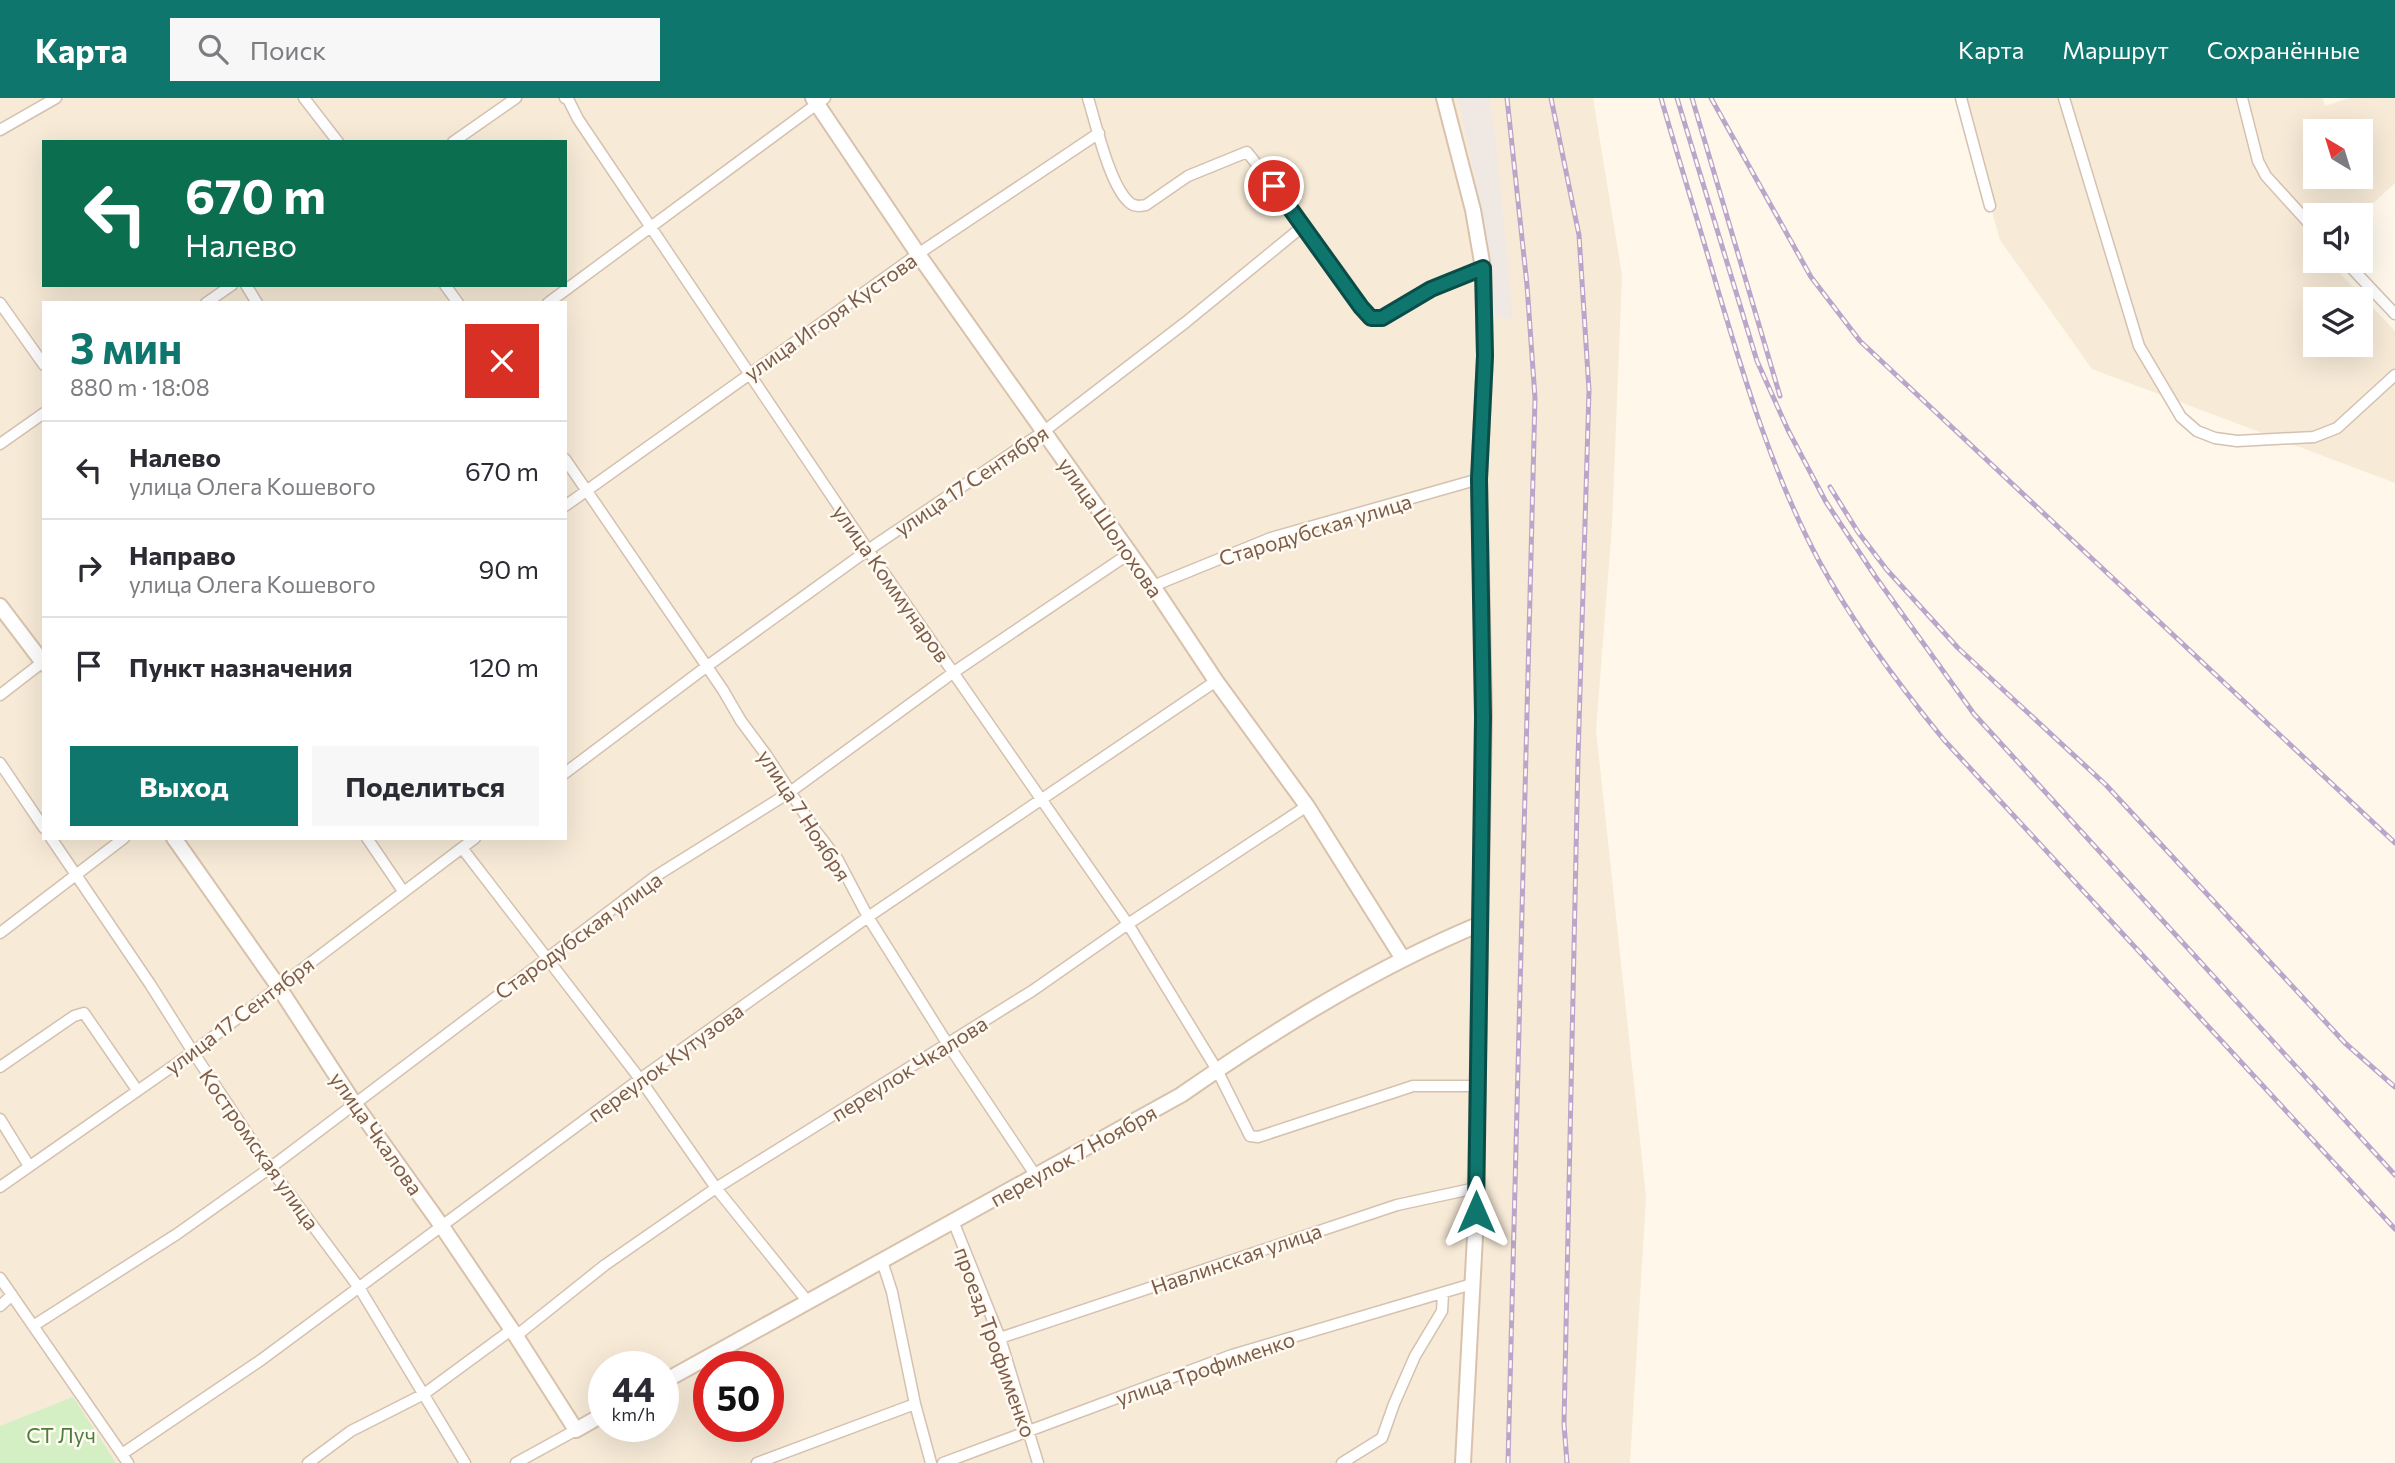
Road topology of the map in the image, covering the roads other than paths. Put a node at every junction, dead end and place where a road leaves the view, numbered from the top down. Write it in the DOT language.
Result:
graph roads {
  1 [pos="56,98"];
  2 [pos="304,98"];
  3 [pos="516,98"];
  4 [pos="567,98"];
  5 [pos="1088,98"];
  6 [pos="1444,98"];
  7 [pos="1961,98"];
  8 [pos="2064,98"];
  9 [pos="2242,98"];
  10 [pos="818,100"];
  11 [pos="0,130"];
  12 [pos="1098,133"];
  13 [pos="336,140"];
  14 [pos="456,140"];
  15 [pos="1990,206"];
  16 [pos="2303,217"];
  17 [pos="1302,227"];
  18 [pos="651,228"];
  19 [pos="918,254"];
  20 [pos="1483,268"];
  21 [pos="2356,273"];
  22 [pos="229,287"];
  23 [pos="209,301"];
  24 [pos="551,301"];
  25 [pos="0,303"];
  26 [pos="2395,314"];
  27 [pos="42,362"];
  28 [pos="750,372"];
  29 [pos="2395,375"];
  30 [pos="42,414"];
  31 [pos="1043,432"];
  32 [pos="0,444"];
  33 [pos="567,462"];
  34 [pos="1479,479"];
  35 [pos="586,491"];
  36 [pos="567,505"];
  37 [pos="868,550"];
  38 [pos="1130,553"];
  39 [pos="1153,586"];
  40 [pos="0,606"];
  41 [pos="42,661"];
  42 [pos="42,663"];
  43 [pos="706,667"];
  44 [pos="954,672"];
  45 [pos="1216,681"];
  46 [pos="0,695"];
  47 [pos="0,763"];
  48 [pos="567,767"];
  49 [pos="790,792"];
  50 [pos="1042,798"];
  51 [pos="1307,806"];
  52 [pos="42,825"];
  53 [pos="52,840"];
  54 [pos="122,840"];
  55 [pos="175,840"];
  56 [pos="368,840"];
  57 [pos="472,840"];
  58 [pos="462,848"];
  59 [pos="77,876"];
  60 [pos="403,891"];
  61 [pos="868,917"];
  62 [pos="1128,924"];
  63 [pos="1479,924"];
  64 [pos="1,930"];
  65 [pos="545,958"];
  66 [pos="1402,959"];
  67 [pos="278,986"];
  68 [pos="947,1043"];
  69 [pos="193,1052"];
  70 [pos="0,1067"];
  71 [pos="1217,1070"];
  72 [pos="640,1079"];
  73 [pos="1476,1086"];
  74 [pos="137,1090"];
  75 [pos="354,1103"];
  76 [pos="0,1119"];
  77 [pos="29,1166"];
  78 [pos="270,1168"];
  79 [pos="1036,1176"];
  80 [pos="0,1187"];
  81 [pos="716,1188"];
  82 [pos="1476,1188"];
  83 [pos="953,1221"];
  84 [pos="441,1225"];
  85 [pos="882,1261"];
  86 [pos="0,1278"];
  87 [pos="1472,1284"];
  88 [pos="359,1289"];
  89 [pos="1443,1294"];
  90 [pos="12,1295"];
  91 [pos="808,1302"];
  92 [pos="0,1306"];
  93 [pos="33,1326"];
  94 [pos="514,1333"];
  95 [pos="1000,1338"];
  96 [pos="679,1372"];
  97 [pos="424,1394"];
  98 [pos="915,1404"];
  99 [pos="588,1423"];
  100 [pos="576,1430"];
  101 [pos="1029,1430"];
  102 [pos="121,1454"];
  103 [pos="128,1463"];
  104 [pos="308,1463"];
  105 [pos="465,1463"];
  106 [pos="516,1463"];
  107 [pos="757,1463"];
  108 [pos="931,1463"];
  109 [pos="943,1463"];
  110 [pos="1038,1463"];
  111 [pos="1342,1463"];
  112 [pos="1463,1463"];
  1 -- 11 [label="street"];
  2 -- 13 [label="street"];
  3 -- 14 [label="street"];
  4 -- 18 [label="street, улица Коммунаров"];
  5 -- 12 [label="street"];
  6 -- 20 [label="street"];
  7 -- 15 [label="street"];
  8 -- 29 [label="street"];
  9 -- 16 [label="street"];
  10 -- 18 [label="street"];
  10 -- 19 [label="street, улица Шолохова"];
  12 -- 17 [label="street"];
  12 -- 19 [label="street, улица Игоря Кустова"];
  17 -- 20 [label="street"];
  17 -- 31 [label="street, улица 17 Сентября"];
  18 -- 24 [label="street"];
  18 -- 28 [label="street, улица Коммунаров"];
  19 -- 28 [label="street, улица Игоря Кустова"];
  19 -- 31 [label="street, улица Шолохова"];
  20 -- 34 [label="street"];
  21 -- 26 [label="street"];
  22 -- 23 [label="street"];
  25 -- 27 [label="street"];
  28 -- 35 [label="street, улица Игоря Кустова"];
  28 -- 37 [label="street, улица Коммунаров"];
  30 -- 32 [label="street"];
  31 -- 37 [label="street, улица 17 Сентября"];
  31 -- 38 [label="street, улица Шолохова"];
  33 -- 35 [label="street, улица 7 Ноября"];
  34 -- 39 [label="street, Стародубская улица"];
  34 -- 63 [label="street"];
  35 -- 36 [label="street, улица Игоря Кустова"];
  35 -- 43 [label="street, улица 7 Ноября"];
  37 -- 43 [label="street, улица 17 Сентября"];
  37 -- 44 [label="street, улица Коммунаров"];
  38 -- 39 [label="street, улица Шолохова"];
  38 -- 44 [label="street, Стародубская улица"];
  39 -- 45 [label="street, улица Шолохова"];
  40 -- 41 [label="street"];
  42 -- 46 [label="street"];
  43 -- 48 [label="street, улица 17 Сентября"];
  43 -- 49 [label="street, улица 7 Ноября"];
  44 -- 49 [label="street, Стародубская улица"];
  44 -- 50 [label="street, улица Коммунаров"];
  45 -- 50 [label="street, переулок Кутузова"];
  45 -- 51 [label="street, улица Шолохова"];
  47 -- 52 [label="street"];
  49 -- 61 [label="street, улица 7 Ноября"];
  49 -- 65 [label="street, Стародубская улица"];
  50 -- 61 [label="street, переулок Кутузова"];
  50 -- 62 [label="street, улица Коммунаров"];
  51 -- 62 [label="street, переулок Чкалова"];
  51 -- 66 [label="street, улица Шолохова"];
  53 -- 59 [label="street, Костромская улица"];
  54 -- 59 [label="street"];
  55 -- 67 [label="street, улица Чкалова"];
  56 -- 60 [label="street"];
  57 -- 58 [label="street, улица 17 Сентября"];
  58 -- 60 [label="street, улица 17 Сентября"];
  58 -- 65 [label="street"];
  59 -- 64 [label="street"];
  59 -- 69 [label="street, Костромская улица"];
  60 -- 67 [label="street, улица 17 Сентября"];
  61 -- 68 [label="street, улица 7 Ноября"];
  61 -- 72 [label="street, переулок Кутузова"];
  62 -- 68 [label="street, переулок Чкалова"];
  62 -- 71 [label="street, улица Коммунаров"];
  63 -- 66 [label="street, переулок 7 Ноября"];
  63 -- 73 [label="street"];
  65 -- 72 [label="street"];
  65 -- 75 [label="street, Стародубская улица"];
  66 -- 71 [label="street, переулок 7 Ноября"];
  67 -- 69 [label="street, улица 17 Сентября"];
  67 -- 75 [label="street, улица Чкалова"];
  68 -- 79 [label="street, улица 7 Ноября"];
  68 -- 81 [label="street, переулок Чкалова"];
  69 -- 74 [label="street, улица 17 Сентября"];
  69 -- 78 [label="street, Костромская улица"];
  70 -- 74 [label="street"];
  71 -- 73 [label="street, улица Коммунаров"];
  71 -- 79 [label="street, переулок 7 Ноября"];
  72 -- 81 [label="street"];
  72 -- 84 [label="street, переулок Кутузова"];
  73 -- 82 [label="street"];
  74 -- 77 [label="street, улица 17 Сентября"];
  75 -- 78 [label="street, Стародубская улица"];
  75 -- 84 [label="street, улица Чкалова"];
  76 -- 77 [label="street"];
  77 -- 80 [label="street, улица 17 Сентября"];
  78 -- 88 [label="street, Костромская улица"];
  78 -- 93 [label="street, Стародубская улица"];
  79 -- 83 [label="street, переулок 7 Ноября"];
  81 -- 91 [label="street"];
  81 -- 94 [label="street, переулок Чкалова"];
  82 -- 87 [label="street"];
  82 -- 95 [label="street, Навлинская улица"];
  83 -- 85 [label="street, переулок 7 Ноября"];
  83 -- 95 [label="street, проезд Трофименко"];
  84 -- 88 [label="street, переулок Кутузова"];
  84 -- 94 [label="street, улица Чкалова"];
  85 -- 91 [label="street, переулок 7 Ноября"];
  85 -- 98 [label="street"];
  86 -- 90 [label="street"];
  87 -- 89 [label="street, улица Трофименко"];
  87 -- 112 [label="street"];
  88 -- 97 [label="street, Костромская улица"];
  88 -- 102 [label="street, переулок Кутузова"];
  89 -- 101 [label="street, улица Трофименко"];
  89 -- 111 [label="street"];
  90 -- 92 [label="street"];
  90 -- 93 [label="street"];
  91 -- 96 [label="street, переулок 7 Ноября"];
  93 -- 102 [label="street"];
  94 -- 97 [label="street, переулок Чкалова"];
  94 -- 100 [label="street, улица Чкалова"];
  95 -- 101 [label="street, проезд Трофименко"];
  97 -- 104 [label="street, переулок Чкалова"];
  97 -- 105 [label="street, Костромская улица"];
  98 -- 107 [label="street"];
  98 -- 108 [label="street"];
  99 -- 100 [label="street"];
  100 -- 106 [label="street"];
  101 -- 109 [label="street, улица Трофименко"];
  101 -- 110 [label="street, проезд Трофименко"];
  102 -- 103 [label="street"];
}
